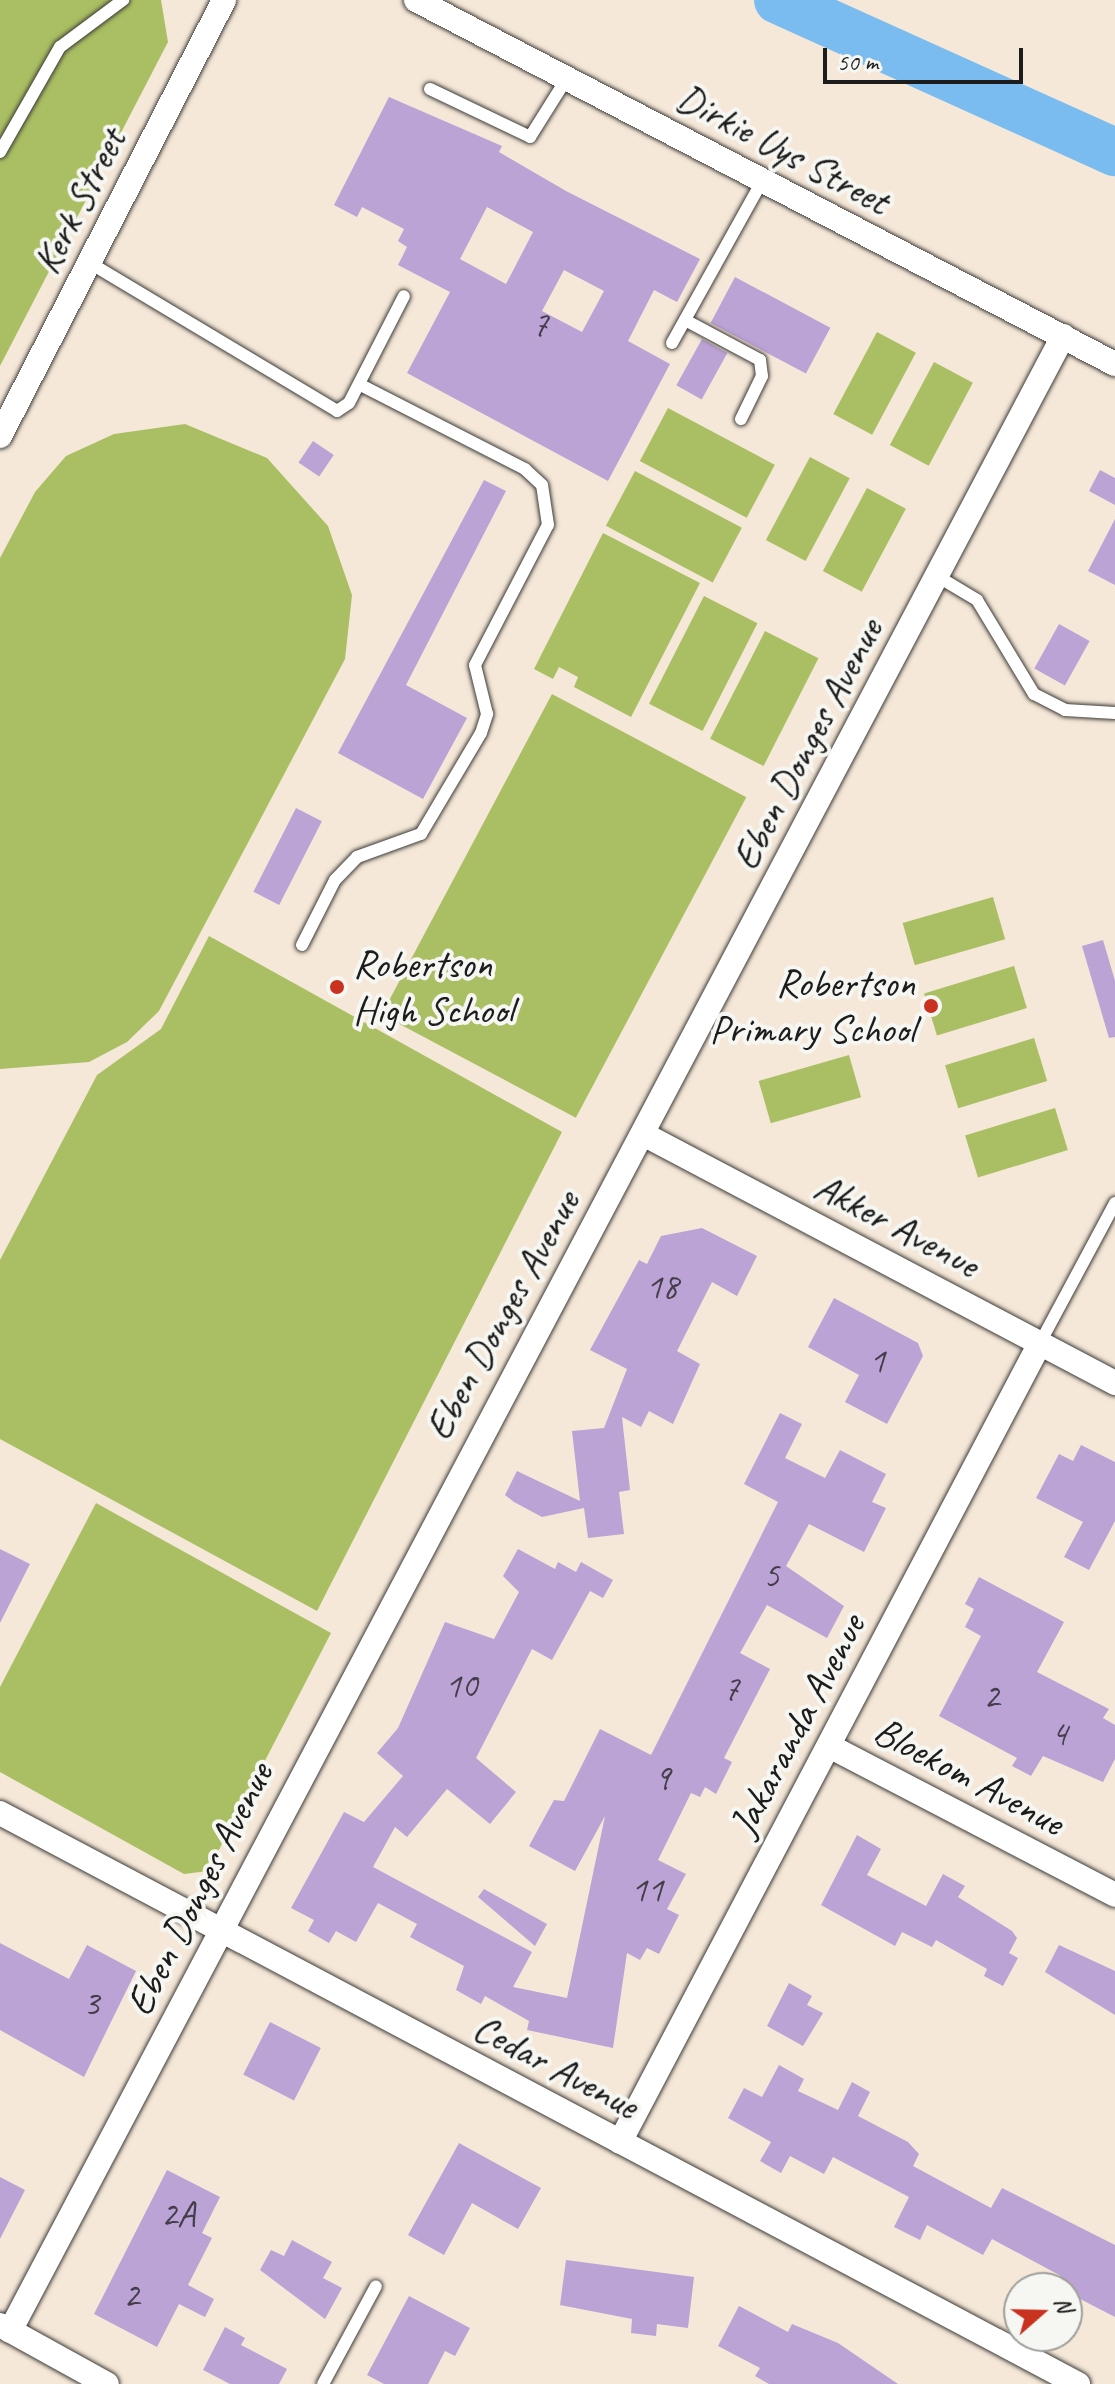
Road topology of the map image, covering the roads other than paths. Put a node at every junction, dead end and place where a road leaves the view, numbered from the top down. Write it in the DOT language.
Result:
graph roads {
  1 [pos="123,0"];
  2 [pos="224,0"];
  3 [pos="416,0"];
  4 [pos="567,78"];
  5 [pos="430,89"];
  6 [pos="0,152"];
  7 [pos="761,183"];
  8 [pos="90,263"];
  9 [pos="404,296"];
  10 [pos="685,320"];
  11 [pos="1063,336"];
  12 [pos="672,343"];
  13 [pos="1115,364"];
  14 [pos="359,384"];
  15 [pos="741,419"];
  16 [pos="0,436"];
  17 [pos="937,576"];
  18 [pos="1115,713"];
  19 [pos="302,945"];
  20 [pos="643,1134"];
  21 [pos="1115,1203"];
  22 [pos="1040,1343"];
  23 [pos="1115,1383"];
  24 [pos="829,1746"];
  25 [pos="0,1813"];
  26 [pos="1115,1895"];
  27 [pos="221,1930"];
  28 [pos="620,2142"];
  29 [pos="376,2286"];
  30 [pos="5,2328"];
  31 [pos="107,2384"];
  32 [pos="323,2384"];
  33 [pos="1078,2384"];
  1 -- 6 [label="lane"];
  2 -- 8 [label="street, Kerk Street"];
  3 -- 4 [label="street, Dirkie Uys Street"];
  4 -- 5 [label="lane"];
  4 -- 7 [label="street, Dirkie Uys Street"];
  7 -- 10 [label="lane"];
  7 -- 11 [label="street, Dirkie Uys Street"];
  8 -- 14 [label="lane"];
  8 -- 16 [label="street, Kerk Street"];
  9 -- 14 [label="lane"];
  10 -- 12 [label="lane"];
  10 -- 15 [label="lane"];
  11 -- 13 [label="street, Dirkie Uys Street"];
  11 -- 17 [label="street, Eben Donges Avenue"];
  14 -- 19 [label="lane"];
  17 -- 18 [label="lane"];
  17 -- 20 [label="street, Eben Donges Avenue"];
  20 -- 22 [label="street, Akker Avenue"];
  20 -- 27 [label="street, Eben Donges Avenue"];
  21 -- 22 [label="lane"];
  22 -- 23 [label="street, Akker Avenue"];
  22 -- 24 [label="street, Jakaranda Avenue"];
  24 -- 26 [label="street, Bloekom Avenue"];
  24 -- 28 [label="street, Jakaranda Avenue"];
  25 -- 27 [label="street, Cedar Avenue"];
  27 -- 28 [label="street, Cedar Avenue"];
  27 -- 30 [label="street, Eben Donges Avenue"];
  28 -- 33 [label="street, Cedar Avenue"];
  29 -- 32 [label="lane"];
  30 -- 31 [label="street"];
}
